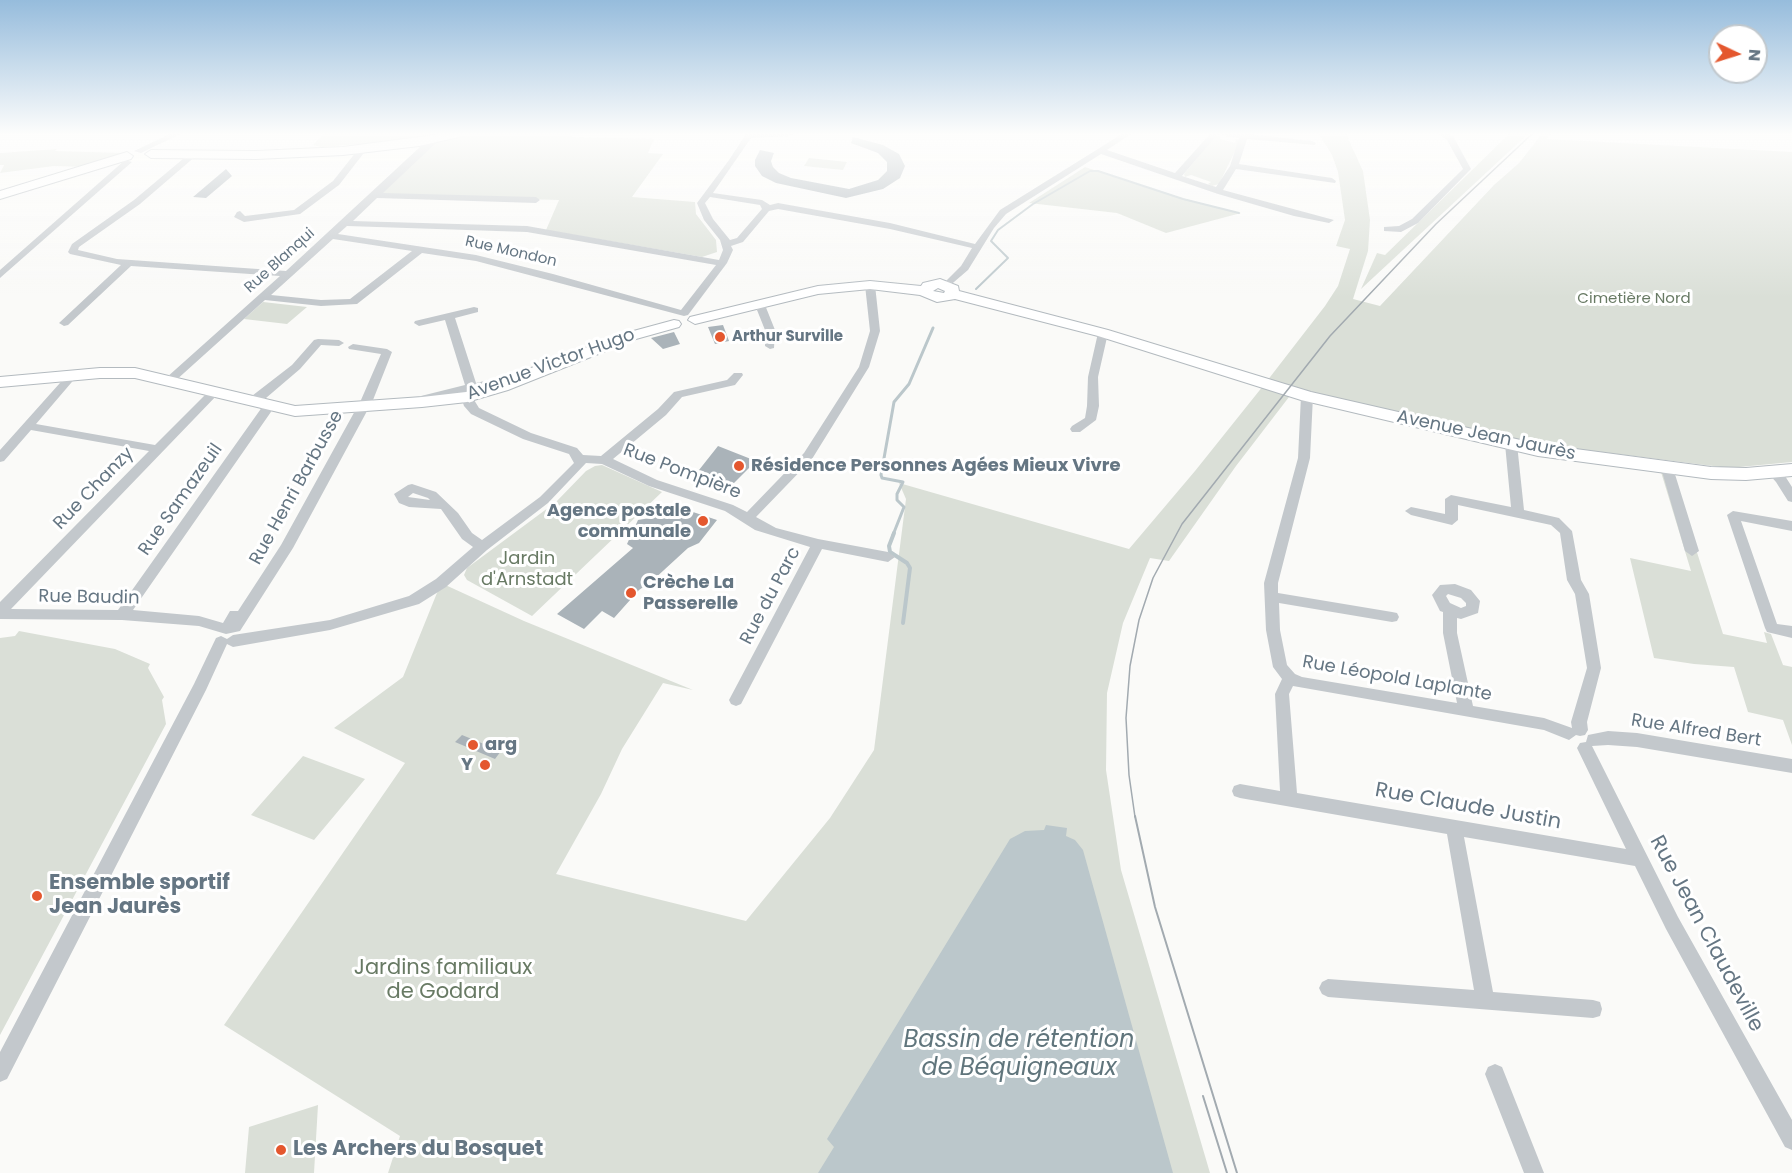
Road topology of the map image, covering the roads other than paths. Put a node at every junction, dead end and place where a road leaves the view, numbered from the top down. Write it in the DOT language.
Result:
graph roads {
  1 [pos="20,189"];
  2 [pos="100,189"];
  3 [pos="153,189"];
  4 [pos="328,189"];
  5 [pos="381,189"];
  6 [pos="710,189"];
  7 [pos="1039,189"];
  8 [pos="1215,189"];
  9 [pos="1447,189"];
  10 [pos="1219,190"];
  11 [pos="706,194"];
  12 [pos="0,195"];
  13 [pos="374,195"];
  14 [pos="536,200"];
  15 [pos="766,209"];
  16 [pos="240,214"];
  17 [pos="1329,220"];
  18 [pos="345,223"];
  19 [pos="1387,230"];
  20 [pos="331,236"];
  21 [pos="727,244"];
  22 [pos="978,247"];
  23 [pos="419,250"];
  24 [pos="129,263"];
  25 [pos="722,263"];
  26 [pos="288,274"];
  27 [pos="0,275"];
  28 [pos="870,285"];
  29 [pos="950,289"];
  30 [pos="262,297"];
  31 [pos="760,304"];
  32 [pos="474,310"];
  33 [pos="449,316"];
  34 [pos="683,317"];
  35 [pos="64,323"];
  36 [pos="419,323"];
  37 [pos="1103,333"];
  38 [pos="339,343"];
  39 [pos="770,346"];
  40 [pos="353,347"];
  41 [pos="738,375"];
  42 [pos="72,376"];
  43 [pos="170,380"];
  44 [pos="0,382"];
  45 [pos="469,391"];
  46 [pos="214,392"];
  47 [pos="1307,396"];
  48 [pos="252,402"];
  49 [pos="269,406"];
  50 [pos="363,407"];
  51 [pos="28,426"];
  52 [pos="1076,429"];
  53 [pos="1511,444"];
  54 [pos="158,449"];
  55 [pos="0,458"];
  56 [pos="580,459"];
  57 [pos="604,460"];
  58 [pos="1667,468"];
  59 [pos="1792,470"];
  60 [pos="1773,472"];
  61 [pos="1792,498"];
  62 [pos="444,505"];
  63 [pos="1411,512"];
  64 [pos="1518,513"];
  65 [pos="748,518"];
  66 [pos="1792,526"];
  67 [pos="818,544"];
  68 [pos="482,547"];
  69 [pos="1692,551"];
  70 [pos="888,557"];
  71 [pos="262,587"];
  72 [pos="1271,597"];
  73 [pos="238,610"];
  74 [pos="1450,610"];
  75 [pos="0,612"];
  76 [pos="122,615"];
  77 [pos="1392,618"];
  78 [pos="176,619"];
  79 [pos="199,621"];
  80 [pos="1792,632"];
  81 [pos="229,636"];
  82 [pos="1290,678"];
  83 [pos="736,700"];
  84 [pos="1466,710"];
  85 [pos="1575,731"];
  86 [pos="1589,744"];
  87 [pos="1792,766"];
  88 [pos="1240,791"];
  89 [pos="1288,800"];
  90 [pos="1454,827"];
  91 [pos="1641,859"];
  92 [pos="1328,988"];
  93 [pos="1485,1001"];
  94 [pos="1593,1009"];
  95 [pos="0,1072"];
  96 [pos="1495,1074"];
  97 [pos="1792,1140"];
  98 [pos="1534,1173"];
  1 -- 12 [label="street"];
  2 -- 27 [label="street"];
  3 -- 24 [label="street"];
  4 -- 16 [label="street"];
  5 -- 13 [label="street, Rue Blanqui"];
  6 -- 11 [label="street"];
  7 -- 22 [label="street"];
  8 -- 10 [label="street"];
  9 -- 19 [label="street"];
  10 -- 17 [label="street"];
  11 -- 15 [label="street"];
  11 -- 21 [label="street"];
  13 -- 14 [label="street"];
  13 -- 18 [label="street, Rue Blanqui"];
  15 -- 21 [label="street"];
  15 -- 22 [label="street"];
  18 -- 20 [label="street, Rue Blanqui"];
  18 -- 25 [label="street"];
  20 -- 23 [label="street, Rue Mondon"];
  20 -- 26 [label="street, Rue Blanqui"];
  21 -- 25 [label="street"];
  22 -- 29 [label="street"];
  23 -- 30 [label="street"];
  23 -- 34 [label="street, Rue Mondon"];
  24 -- 26 [label="street"];
  24 -- 35 [label="street"];
  25 -- 34 [label="street"];
  26 -- 30 [label="street, Rue Blanqui"];
  28 -- 29 [label="street, Avenue Victor Hugo"];
  28 -- 31 [label="street, Avenue Victor Hugo"];
  28 -- 65 [label="street, Rue Pompière"];
  29 -- 37 [label="street, Avenue Jean Jaurès"];
  30 -- 43 [label="street, Rue Blanqui"];
  31 -- 34 [label="street, Avenue Victor Hugo"];
  31 -- 39 [label="street"];
  32 -- 33 [label="street"];
  33 -- 36 [label="street"];
  33 -- 45 [label="street"];
  34 -- 45 [label="street, Avenue Victor Hugo"];
  37 -- 47 [label="street, Avenue Jean Jaurès"];
  37 -- 52 [label="street"];
  38 -- 48 [label="street"];
  40 -- 50 [label="street, Rue Henri Barbusse"];
  41 -- 57 [label="street"];
  42 -- 43 [label="street, Avenue Victor Hugo"];
  42 -- 44 [label="street, Avenue Victor Hugo"];
  42 -- 51 [label="street"];
  43 -- 46 [label="street, Avenue Victor Hugo"];
  45 -- 50 [label="street, Avenue Victor Hugo"];
  45 -- 56 [label="street"];
  46 -- 48 [label="street, Avenue Victor Hugo"];
  46 -- 54 [label="street, Rue Chanzy"];
  47 -- 53 [label="street, Avenue Jean Jaurès"];
  47 -- 72 [label="street, Rue Léopold Laplante"];
  48 -- 49 [label="street, Avenue Victor Hugo"];
  49 -- 50 [label="street, Avenue Victor Hugo"];
  49 -- 76 [label="street, Rue Samazeuil"];
  50 -- 71 [label="street, Rue Henri Barbusse"];
  51 -- 54 [label="street"];
  51 -- 55 [label="street"];
  53 -- 58 [label="street, Avenue Jean Jaurès"];
  53 -- 64 [label="street"];
  54 -- 75 [label="street, Rue Chanzy"];
  56 -- 57 [label="street, Rue Pompière"];
  56 -- 68 [label="street"];
  57 -- 65 [label="street, Rue Pompière"];
  58 -- 60 [label="street, Avenue Jean Jaurès"];
  58 -- 69 [label="street"];
  59 -- 60 [label="street, Avenue Jean Jaurès"];
  60 -- 61 [label="street"];
  62 -- 68 [label="street"];
  63 -- 64 [label="street"];
  64 -- 85 [label="street"];
  65 -- 67 [label="street, Rue du Parc"];
  66 -- 80 [label="street"];
  67 -- 70 [label="street"];
  67 -- 83 [label="street, Rue du Parc"];
  68 -- 81 [label="street"];
  71 -- 73 [label="street, Rue Henri Barbusse"];
  71 -- 81 [label="street, Rue Henri Barbusse"];
  72 -- 77 [label="street"];
  72 -- 82 [label="street, Rue Léopold Laplante"];
  73 -- 79 [label="street, Rue Henri Barbusse"];
  73 -- 81 [label="street, Rue Henri Barbusse"];
  74 -- 84 [label="street"];
  75 -- 76 [label="street, Rue Baudin"];
  76 -- 78 [label="street, Rue Baudin"];
  78 -- 79 [label="street, Rue Baudin"];
  78 -- 81 [label="street, Rue Baudin"];
  79 -- 81 [label="street, Rue Baudin"];
  81 -- 95 [label="street"];
  82 -- 84 [label="street, Rue Léopold Laplante"];
  82 -- 89 [label="street"];
  84 -- 85 [label="street, Rue Léopold Laplante"];
  85 -- 86 [label="street"];
  86 -- 87 [label="street, Rue Alfred Bert"];
  86 -- 91 [label="street, Rue Jean Claudeville"];
  88 -- 89 [label="street, Rue Claude Justin"];
  89 -- 90 [label="street, Rue Claude Justin"];
  90 -- 91 [label="street, Rue Claude Justin"];
  90 -- 93 [label="street"];
  91 -- 97 [label="street, Rue Jean Claudeville"];
  92 -- 93 [label="street"];
  93 -- 94 [label="street"];
  96 -- 98 [label="street"];
}
